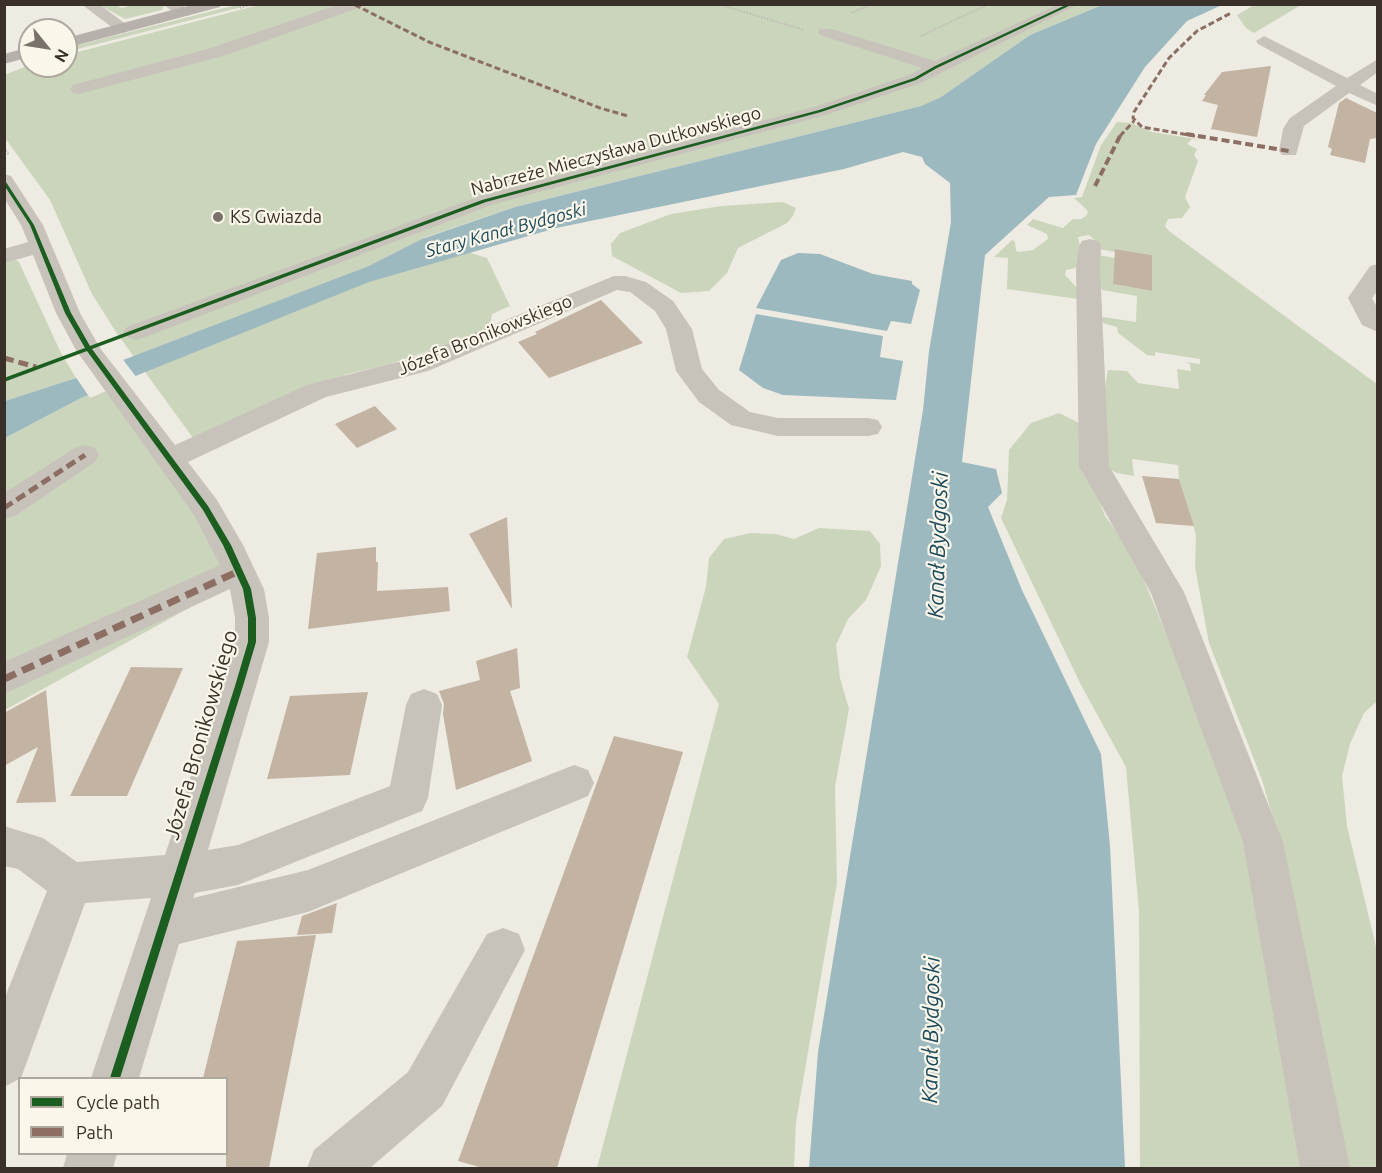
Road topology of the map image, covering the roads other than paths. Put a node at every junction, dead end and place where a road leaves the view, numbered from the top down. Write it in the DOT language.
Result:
graph roads {
  1 [pos="88,4"];
  2 [pos="215,4"];
  3 [pos="356,4"];
  4 [pos="1072,4"];
  5 [pos="176,9"];
  6 [pos="123,28"];
  7 [pos="826,32"];
  8 [pos="78,40"];
  9 [pos="1264,41"];
  10 [pos="1377,64"];
  11 [pos="936,67"];
  12 [pos="1348,86"];
  13 [pos="79,88"];
  14 [pos="1377,101"];
  15 [pos="1289,151"];
  16 [pos="4,180"];
  17 [pos="39,246"];
  18 [pos="1090,246"];
  19 [pos="4,256"];
  20 [pos="1377,271"];
  21 [pos="1377,325"];
  22 [pos="136,332"];
  23 [pos="868,427"];
  24 [pos="85,455"];
  25 [pos="170,459"];
  26 [pos="4,508"];
  27 [pos="239,571"];
  28 [pos="4,679"];
  29 [pos="424,705"];
  30 [pos="574,783"];
  31 [pos="4,846"];
  32 [pos="178,875"];
  33 [pos="71,883"];
  34 [pos="162,927"];
  35 [pos="503,950"];
  36 [pos="4,1062"];
  37 [pos="115,1077"];
  38 [pos="332,1168"];
  39 [pos="1325,1168"];
  1 -- 6 [label="street"];
  2 -- 5 [label="main road"];
  3 -- 13 [label="street"];
  4 -- 11 [label="street, Nabrzeże Mieczysława Dutkowskiego"];
  5 -- 6 [label="main road"];
  6 -- 8 [label="main road"];
  7 -- 11 [label="street"];
  9 -- 12 [label="street"];
  10 -- 12 [label="street"];
  11 -- 22 [label="street, Nabrzeże Mieczysława Dutkowskiego"];
  12 -- 14 [label="street"];
  12 -- 15 [label="street"];
  16 -- 17 [label="street"];
  17 -- 19 [label="street"];
  17 -- 25 [label="street, Józefa Bronikowskiego"];
  18 -- 39 [label="street"];
  20 -- 21 [label="street"];
  23 -- 25 [label="street, Józefa Bronikowskiego"];
  24 -- 26 [label="street"];
  25 -- 27 [label="street, Józefa Bronikowskiego"];
  27 -- 28 [label="street"];
  27 -- 32 [label="street, Józefa Bronikowskiego"];
  29 -- 32 [label="street"];
  30 -- 34 [label="street"];
  31 -- 33 [label="street"];
  32 -- 33 [label="street"];
  32 -- 34 [label="street, Józefa Bronikowskiego"];
  33 -- 36 [label="street"];
  34 -- 37 [label="street, Józefa Bronikowskiego"];
  35 -- 38 [label="street"];
}
